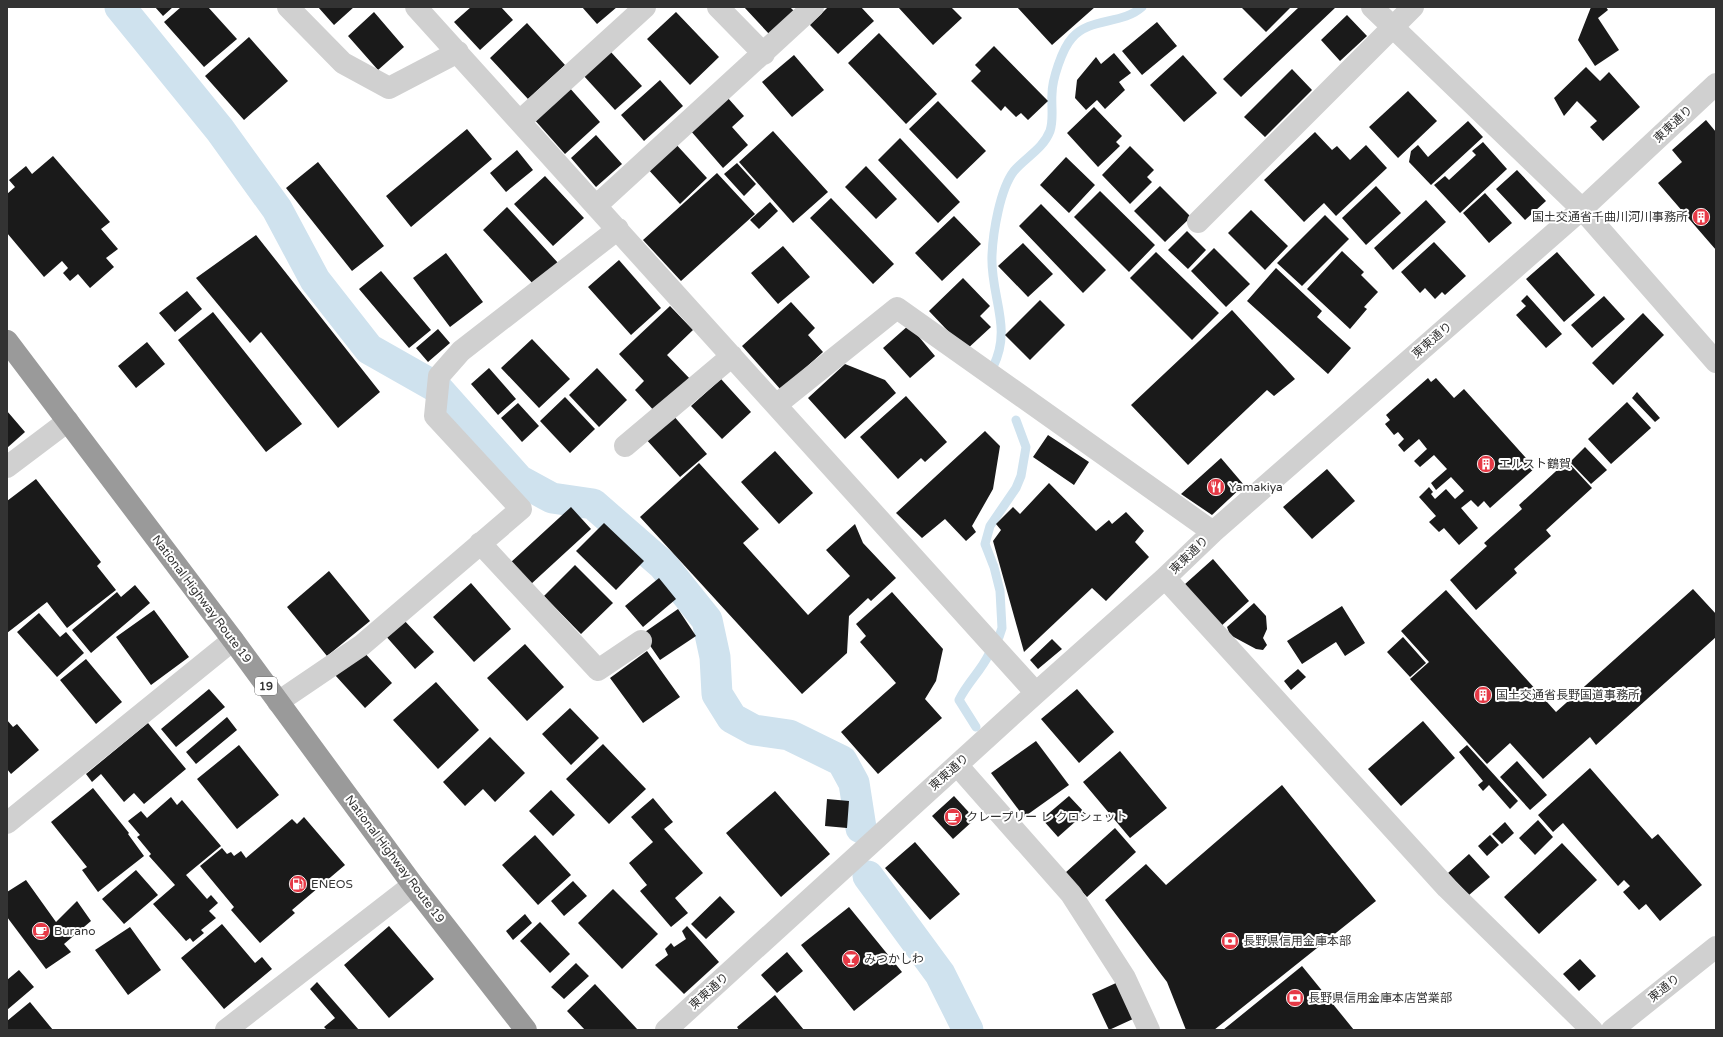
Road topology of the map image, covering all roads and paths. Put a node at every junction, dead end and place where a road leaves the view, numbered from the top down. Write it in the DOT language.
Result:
graph roads {
  1 [pos="288,7"];
  2 [pos="416,7"];
  3 [pos="645,7"];
  4 [pos="718,7"];
  5 [pos="814,7"];
  6 [pos="1372,7"];
  7 [pos="1413,7"];
  8 [pos="1395,27"];
  9 [pos="458,52"];
  10 [pos="764,54"];
  11 [pos="1716,84"];
  12 [pos="520,121"];
  13 [pos="597,205"];
  14 [pos="1582,208"];
  15 [pos="1198,222"];
  16 [pos="618,229"];
  17 [pos="7,341"];
  18 [pos="732,356"];
  19 [pos="1716,362"];
  20 [pos="776,405"];
  21 [pos="68,421"];
  22 [pos="625,446"];
  23 [pos="7,468"];
  24 [pos="1213,532"];
  25 [pos="480,543"];
  26 [pos="1165,578"];
  27 [pos="234,640"];
  28 [pos="641,641"];
  29 [pos="1036,693"];
  30 [pos="278,702"];
  31 [pos="957,764"];
  32 [pos="7,823"];
  33 [pos="413,885"];
  34 [pos="1716,947"];
  35 [pos="226,1030"];
  36 [pos="526,1030"];
  37 [pos="666,1030"];
  38 [pos="1150,1030"];
  39 [pos="1592,1030"];
  40 [pos="1612,1030"];
  1 -- 9 [label="street"];
  2 -- 9 [label="street"];
  3 -- 12 [label="street"];
  4 -- 10 [label="street"];
  5 -- 10 [label="street"];
  6 -- 8 [label="street"];
  7 -- 8 [label="street"];
  8 -- 14 [label="street"];
  8 -- 15 [label="street"];
  9 -- 12 [label="street"];
  10 -- 13 [label="street"];
  11 -- 14 [label="street, 東東通り"];
  12 -- 13 [label="street"];
  13 -- 16 [label="street"];
  14 -- 19 [label="street"];
  14 -- 24 [label="street, 東東通り"];
  16 -- 18 [label="street"];
  16 -- 25 [label="street"];
  17 -- 21 [label="highway, National Highway Route 19 / 19"];
  18 -- 20 [label="street"];
  18 -- 22 [label="street"];
  20 -- 24 [label="street"];
  20 -- 29 [label="street"];
  21 -- 23 [label="street"];
  21 -- 27 [label="highway, National Highway Route 19 / 19"];
  24 -- 26 [label="street, 東東通り"];
  25 -- 28 [label="street"];
  25 -- 30 [label="street"];
  26 -- 29 [label="street, 東東通り"];
  26 -- 39 [label="street"];
  27 -- 30 [label="highway, National Highway Route 19 / 19"];
  27 -- 32 [label="street"];
  29 -- 31 [label="street, 東東通り"];
  30 -- 33 [label="highway, National Highway Route 19 / 19"];
  31 -- 37 [label="street, 東東通り"];
  31 -- 38 [label="street"];
  33 -- 35 [label="street"];
  33 -- 36 [label="highway, National Highway Route 19 / 19"];
  34 -- 40 [label="street, 東通り"];
}
